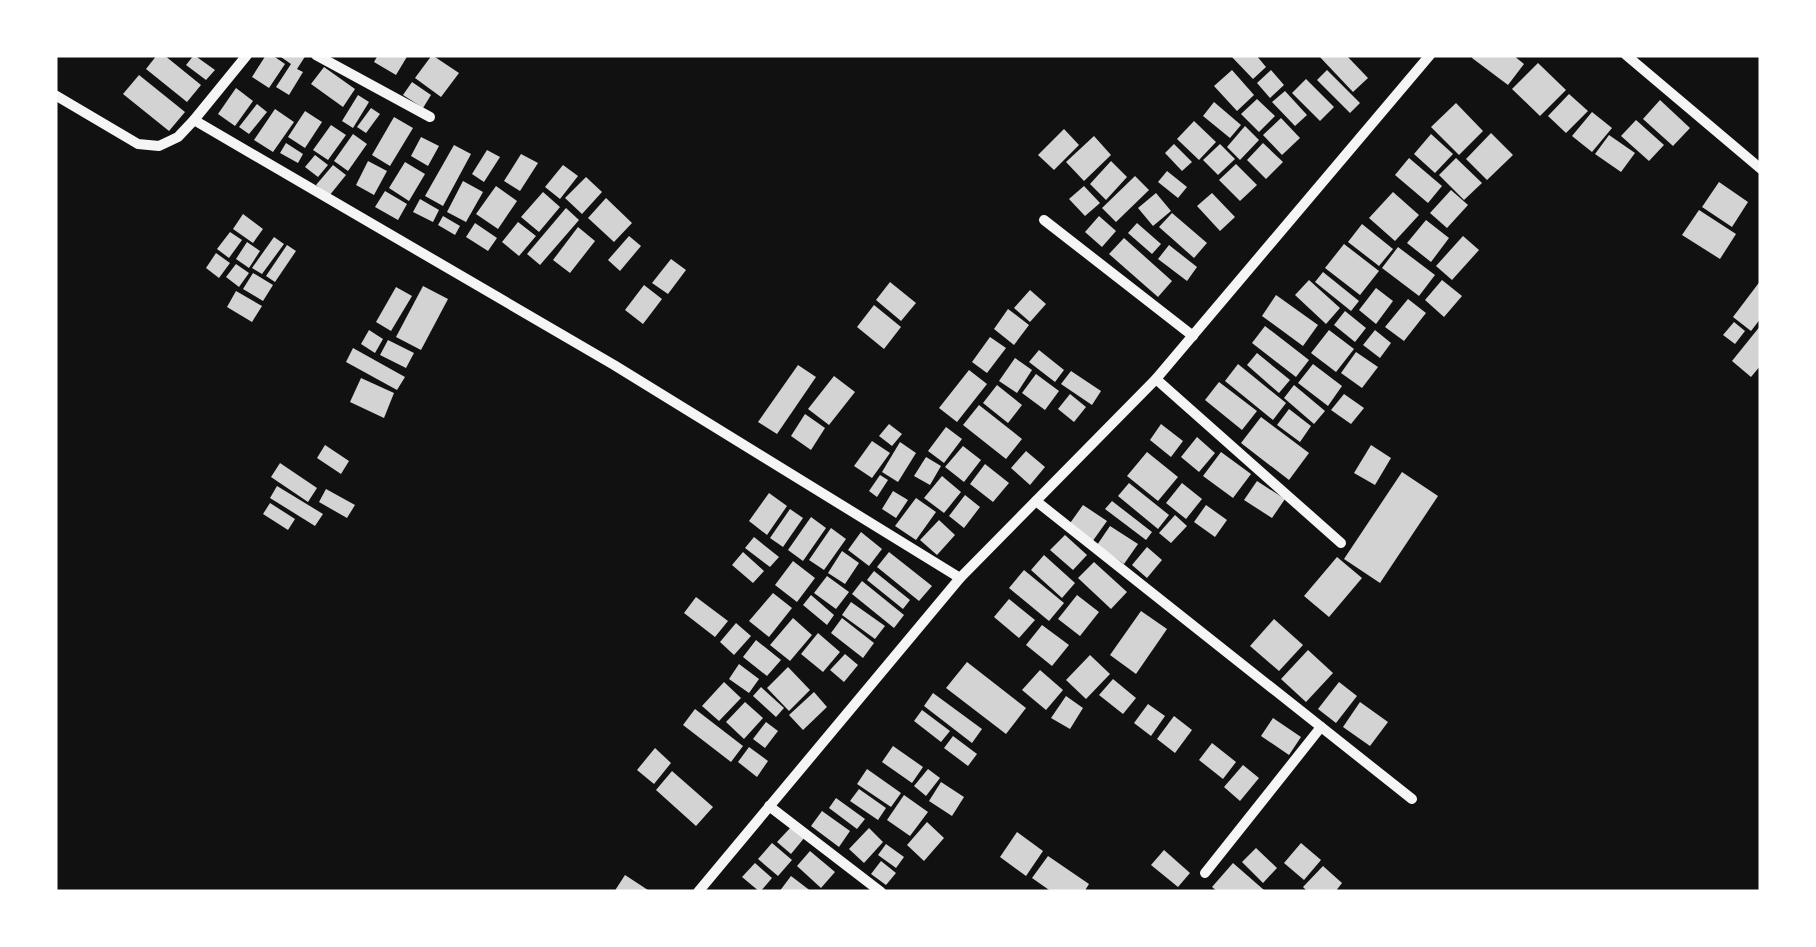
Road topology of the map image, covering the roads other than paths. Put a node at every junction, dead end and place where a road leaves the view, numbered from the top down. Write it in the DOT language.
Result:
graph roads {
  1 [pos="246,55"];
  2 [pos="316,55"];
  3 [pos="1430,55"];
  4 [pos="1626,55"];
  5 [pos="55,96"];
  6 [pos="430,116"];
  7 [pos="194,120"];
  8 [pos="1761,169"];
  9 [pos="1044,220"];
  10 [pos="1193,336"];
  11 [pos="1156,379"];
  12 [pos="1036,501"];
  13 [pos="1342,543"];
  14 [pos="960,578"];
  15 [pos="1321,727"];
  16 [pos="1412,799"];
  17 [pos="769,806"];
  18 [pos="1205,873"];
  19 [pos="698,892"];
  20 [pos="881,892"];
  1 -- 7 [label="street"];
  2 -- 6 [label="street"];
  3 -- 10 [label="street"];
  4 -- 8 [label="street"];
  5 -- 7 [label="street"];
  7 -- 14 [label="street"];
  9 -- 10 [label="street"];
  10 -- 11 [label="street"];
  11 -- 12 [label="street"];
  11 -- 13 [label="street"];
  12 -- 14 [label="street"];
  12 -- 15 [label="street"];
  14 -- 17 [label="street"];
  15 -- 16 [label="street"];
  15 -- 18 [label="street"];
  17 -- 19 [label="street"];
  17 -- 20 [label="street"];
}
